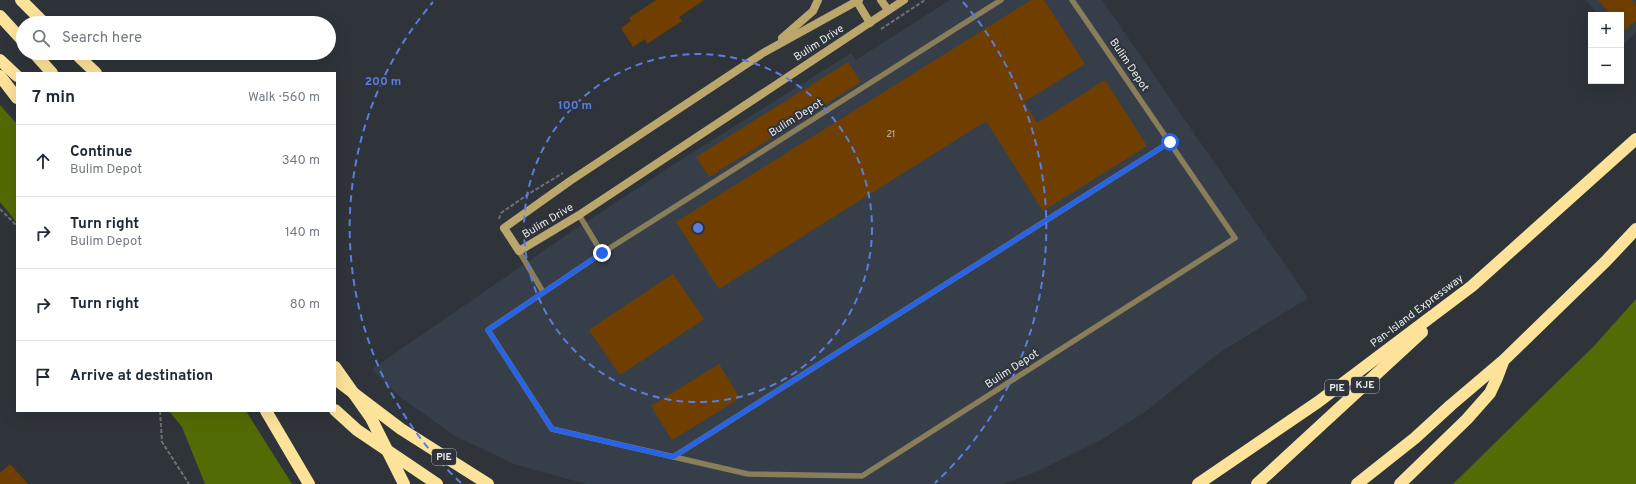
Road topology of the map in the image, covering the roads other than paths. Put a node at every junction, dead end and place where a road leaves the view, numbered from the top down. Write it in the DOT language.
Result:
graph roads {
  1 [pos="21,0"];
  2 [pos="818,0"];
  3 [pos="857,0"];
  4 [pos="881,0"];
  5 [pos="904,0"];
  6 [pos="1001,0"];
  7 [pos="1072,0"];
  8 [pos="888,10"];
  9 [pos="0,16"];
  10 [pos="37,16"];
  11 [pos="870,23"];
  12 [pos="16,33"];
  13 [pos="763,53"];
  14 [pos="0,60"];
  15 [pos="40,60"];
  16 [pos="83,60"];
  17 [pos="51,72"];
  18 [pos="95,72"];
  19 [pos="16,75"];
  20 [pos="0,76"];
  21 [pos="16,97"];
  22 [pos="1636,140"];
  23 [pos="1170,142"];
  24 [pos="579,215"];
  25 [pos="1636,230"];
  26 [pos="519,251"];
  27 [pos="602,253"];
  28 [pos="1472,286"];
  29 [pos="543,292"];
  30 [pos="1504,360"];
  31 [pos="336,368"];
  32 [pos="336,380"];
  33 [pos="336,411"];
  34 [pos="267,412"];
  35 [pos="673,457"];
  36 [pos="309,484"];
  37 [pos="404,484"];
  38 [pos="437,484"];
  39 [pos="488,484"];
  40 [pos="1198,484"];
  41 [pos="1257,484"];
  42 [pos="1357,484"];
  43 [pos="1400,484"];
  1 -- 10 [label="highway"];
  2 -- 13 [label="street"];
  3 -- 11 [label="street"];
  3 -- 13 [label="street, Bulim Drive"];
  4 -- 8 [label="street"];
  5 -- 8 [label="street, Bulim Drive"];
  6 -- 27 [label="lane, Bulim Depot"];
  7 -- 23 [label="lane, Bulim Depot"];
  8 -- 11 [label="street, Bulim Drive"];
  9 -- 12 [label="highway"];
  11 -- 24 [label="street, Bulim Drive"];
  13 -- 26 [label="street, Bulim Drive"];
  14 -- 19 [label="highway"];
  15 -- 17 [label="highway"];
  16 -- 18 [label="highway"];
  20 -- 21 [label="highway"];
  22 -- 28 [label="highway, Pan-Island Expressway / PIE"];
  23 -- 35 [label="lane"];
  23 -- 35 [label="lane, Bulim Depot"];
  24 -- 26 [label="street, Bulim Drive"];
  24 -- 27 [label="lane"];
  25 -- 30 [label="highway"];
  26 -- 29 [label="lane"];
  27 -- 29 [label="lane, Bulim Depot"];
  28 -- 40 [label="highway, Pan-Island Expressway / PIE"];
  28 -- 41 [label="highway, KJE"];
  29 -- 35 [label="lane, Bulim Depot"];
  30 -- 42 [label="highway"];
  30 -- 43 [label="highway"];
  31 -- 37 [label="highway, bridge"];
  32 -- 39 [label="highway, PIE"];
  33 -- 38 [label="highway, PIE"];
  34 -- 36 [label="highway"];
}
